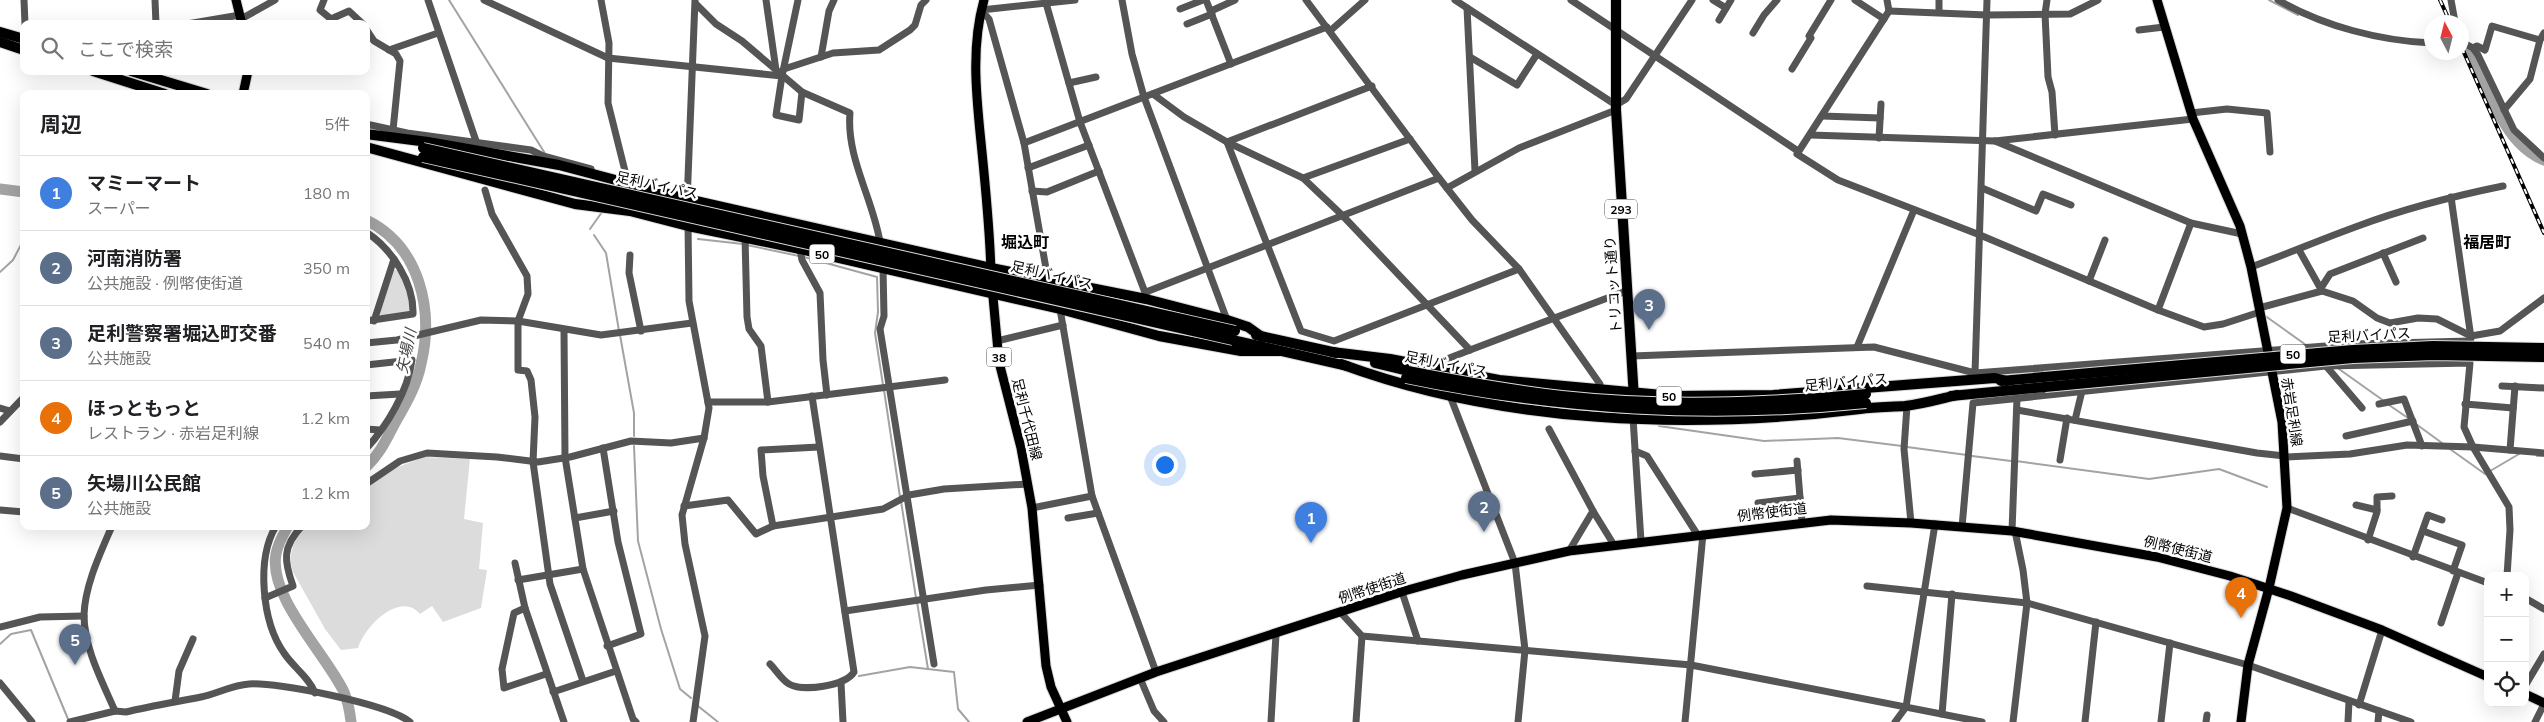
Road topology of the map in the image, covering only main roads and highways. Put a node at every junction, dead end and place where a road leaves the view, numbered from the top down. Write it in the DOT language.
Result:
graph roads {
  1 [pos="236,0"];
  2 [pos="984,0"];
  3 [pos="1616,0"];
  4 [pos="2157,0"];
  5 [pos="241,19"];
  6 [pos="0,32"];
  7 [pos="20,38"];
  8 [pos="0,42"];
  9 [pos="20,49"];
  10 [pos="106,75"];
  11 [pos="144,75"];
  12 [pos="247,75"];
  13 [pos="152,90"];
  14 [pos="194,90"];
  15 [pos="244,90"];
  16 [pos="370,135"];
  17 [pos="370,135"];
  18 [pos="370,146"];
  19 [pos="370,147"];
  20 [pos="423,152"];
  21 [pos="991,268"];
  22 [pos="992,293"];
  23 [pos="1234,336"];
  24 [pos="1262,337"];
  25 [pos="2544,348"];
  26 [pos="1280,351"];
  27 [pos="1332,352"];
  28 [pos="2544,357"];
  29 [pos="1341,364"];
  30 [pos="1407,374"];
  31 [pos="2007,381"];
  32 [pos="2044,382"];
  33 [pos="1634,393"];
  34 [pos="1957,395"];
  35 [pos="1866,399"];
  36 [pos="1633,418"];
  37 [pos="2269,588"];
  38 [pos="2484,675"];
  39 [pos="2529,696"];
  40 [pos="2544,703"];
  41 [pos="1060,708"];
  42 [pos="1027,722"];
  43 [pos="1066,722"];
  44 [pos="2241,722"];
  1 -- 5 [label="main road"];
  2 -- 21 [label="main road, 足利千代田線 / 38"];
  3 -- 33 [label="highway, トリコット通り / 293"];
  4 -- 37 [label="main road, 赤岩足利線"];
  6 -- 7 [label="highway"];
  8 -- 9 [label="highway"];
  10 -- 13 [label="highway"];
  11 -- 14 [label="highway"];
  12 -- 15 [label="main road"];
  16 -- 21 [label="highway, 50"];
  17 -- 20 [label="highway, 足利バイパス / 50"];
  18 -- 20 [label="highway, 足利バイパス / 50"];
  19 -- 22 [label="highway, 50"];
  20 -- 23 [label="highway, 足利バイパス / 50, bridge"];
  21 -- 22 [label="main road, 足利千代田線 / 38"];
  21 -- 24 [label="highway, 50"];
  22 -- 26 [label="highway, 50"];
  22 -- 41 [label="main road, 足利千代田線 / 38"];
  23 -- 24 [label="highway, 足利バイパス / 50"];
  23 -- 26 [label="highway, 足利バイパス / 50"];
  24 -- 27 [label="highway, 足利バイパス / 50"];
  25 -- 32 [label="highway, 足利バイパス / 50, bridge"];
  26 -- 29 [label="highway, 足利バイパス / 50"];
  27 -- 30 [label="highway, 足利バイパス / 50"];
  27 -- 33 [label="highway, 50"];
  28 -- 32 [label="highway, 足利バイパス / 50, bridge"];
  29 -- 30 [label="highway, 足利バイパス / 50"];
  29 -- 36 [label="highway, 50"];
  30 -- 35 [label="highway, 足利バイパス / 50, bridge"];
  31 -- 32 [label="highway, 足利バイパス / 50"];
  31 -- 33 [label="highway, 50"];
  31 -- 35 [label="highway, 足利バイパス / 50"];
  32 -- 34 [label="highway, 足利バイパス / 50"];
  33 -- 36 [label="highway, トリコット通り / 293"];
  34 -- 35 [label="highway, 足利バイパス / 50"];
  34 -- 36 [label="highway, 50"];
  37 -- 38 [label="main road, 例幣使街道"];
  37 -- 41 [label="main road, 例幣使街道"];
  37 -- 44 [label="main road, 赤岩足利線"];
  39 -- 40 [label="main road"];
  41 -- 42 [label="main road, 例幣使街道"];
  41 -- 43 [label="main road, 足利千代田線 / 38"];
}
